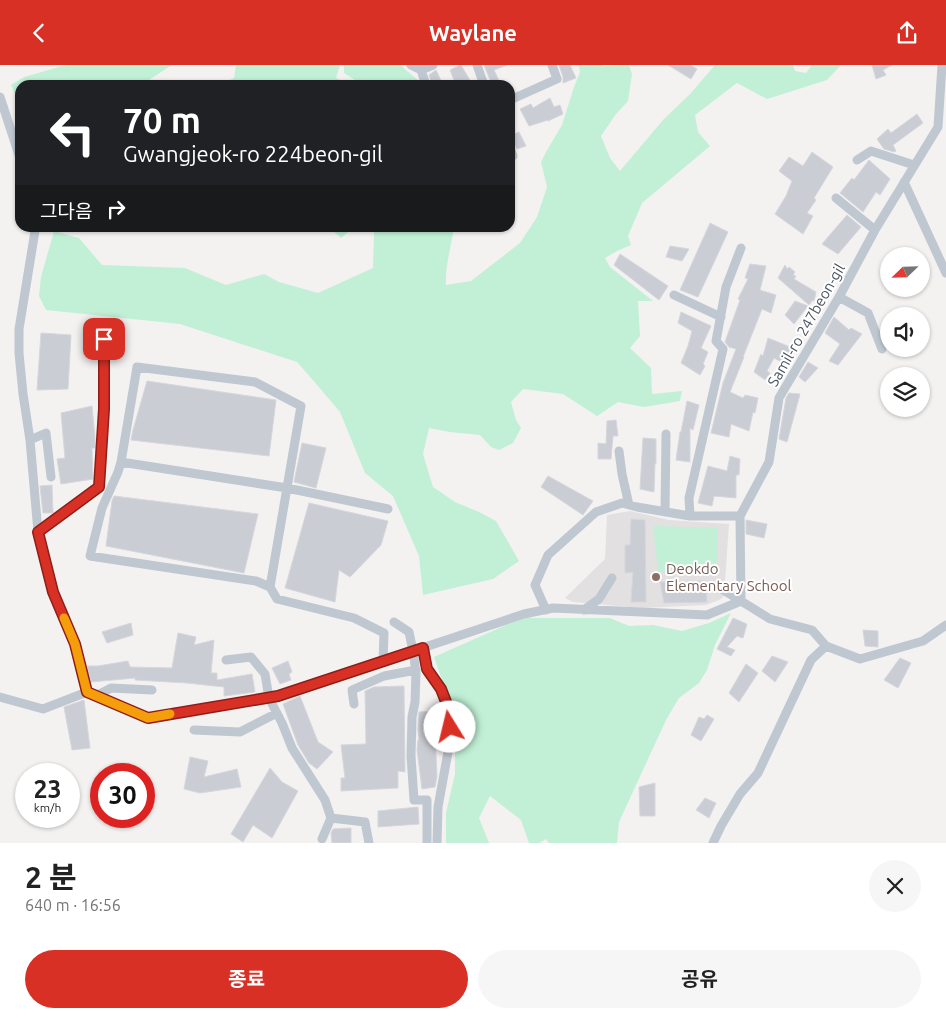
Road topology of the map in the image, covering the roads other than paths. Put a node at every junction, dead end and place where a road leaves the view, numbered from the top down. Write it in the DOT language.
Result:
graph roads {
  1 [pos="411,65"];
  2 [pos="433,65"];
  3 [pos="478,65"];
  4 [pos="552,65"];
  5 [pos="942,65"];
  6 [pos="421,70"];
  7 [pos="424,80"];
  8 [pos="482,80"];
  9 [pos="0,97"];
  10 [pos="515,97"];
  11 [pos="15,143"];
  12 [pos="857,160"];
  13 [pos="914,165"];
  14 [pos="904,182"];
  15 [pos="836,198"];
  16 [pos="875,230"];
  17 [pos="37,232"];
  18 [pos="741,248"];
  19 [pos="946,273"];
  20 [pos="674,295"];
  21 [pos="840,297"];
  22 [pos="721,317"];
  23 [pos="105,326"];
  24 [pos="880,344"];
  25 [pos="666,434"];
  26 [pos="30,439"];
  27 [pos="619,451"];
  28 [pos="121,462"];
  29 [pos="51,477"];
  30 [pos="287,488"];
  31 [pos="629,505"];
  32 [pos="388,509"];
  33 [pos="665,512"];
  34 [pos="690,516"];
  35 [pos="740,516"];
  36 [pos="38,532"];
  37 [pos="612,578"];
  38 [pos="270,587"];
  39 [pos="720,588"];
  40 [pos="741,601"];
  41 [pos="546,610"];
  42 [pos="584,610"];
  43 [pos="394,622"];
  44 [pos="946,625"];
  45 [pos="826,646"];
  46 [pos="423,648"];
  47 [pos="413,651"];
  48 [pos="226,660"];
  49 [pos="383,661"];
  50 [pos="416,670"];
  51 [pos="152,690"];
  52 [pos="92,694"];
  53 [pos="0,697"];
  54 [pos="269,697"];
  55 [pos="354,704"];
  56 [pos="277,713"];
  57 [pos="194,730"];
  58 [pos="331,818"];
  59 [pos="322,839"];
  60 [pos="369,843"];
  61 [pos="427,843"];
  62 [pos="437,843"];
  63 [pos="713,843"];
  1 -- 6 [label="street"];
  2 -- 6 [label="street"];
  3 -- 8 [label="street"];
  4 -- 10 [label="street"];
  5 -- 13 [label="street, Samil-ro 247beon-gil"];
  6 -- 7 [label="street"];
  9 -- 11 [label="street"];
  12 -- 13 [label="street"];
  13 -- 14 [label="street, Samil-ro 247beon-gil"];
  14 -- 16 [label="street, Samil-ro 247beon-gil"];
  14 -- 19 [label="street"];
  15 -- 16 [label="street"];
  16 -- 21 [label="street, Samil-ro 247beon-gil"];
  17 -- 26 [label="street"];
  18 -- 22 [label="street"];
  20 -- 22 [label="street"];
  21 -- 24 [label="street"];
  21 -- 35 [label="street, Samil-ro 247beon-gil"];
  22 -- 34 [label="street"];
  23 -- 36 [label="street"];
  25 -- 33 [label="street"];
  26 -- 29 [label="street"];
  26 -- 36 [label="street"];
  27 -- 31 [label="street"];
  28 -- 30 [label="street"];
  28 -- 30 [label="street"];
  28 -- 38 [label="street"];
  30 -- 32 [label="street"];
  30 -- 38 [label="street"];
  31 -- 33 [label="street"];
  31 -- 41 [label="street"];
  33 -- 34 [label="street"];
  34 -- 35 [label="street"];
  35 -- 40 [label="street, Samil-ro 247beon-gil"];
  36 -- 52 [label="street"];
  37 -- 42 [label="street"];
  38 -- 49 [label="street"];
  39 -- 40 [label="street"];
  40 -- 42 [label="street"];
  40 -- 45 [label="street"];
  41 -- 42 [label="street"];
  41 -- 46 [label="street"];
  43 -- 47 [label="street"];
  44 -- 45 [label="street"];
  45 -- 63 [label="street"];
  46 -- 47 [label="street"];
  46 -- 62 [label="street"];
  47 -- 49 [label="street"];
  47 -- 50 [label="street"];
  48 -- 54 [label="street"];
  49 -- 54 [label="street"];
  50 -- 55 [label="street"];
  50 -- 61 [label="street"];
  51 -- 52 [label="street"];
  52 -- 53 [label="street"];
  52 -- 54 [label="street"];
  54 -- 56 [label="street"];
  56 -- 57 [label="street"];
  56 -- 58 [label="street"];
  58 -- 59 [label="street"];
  58 -- 60 [label="street"];
}
